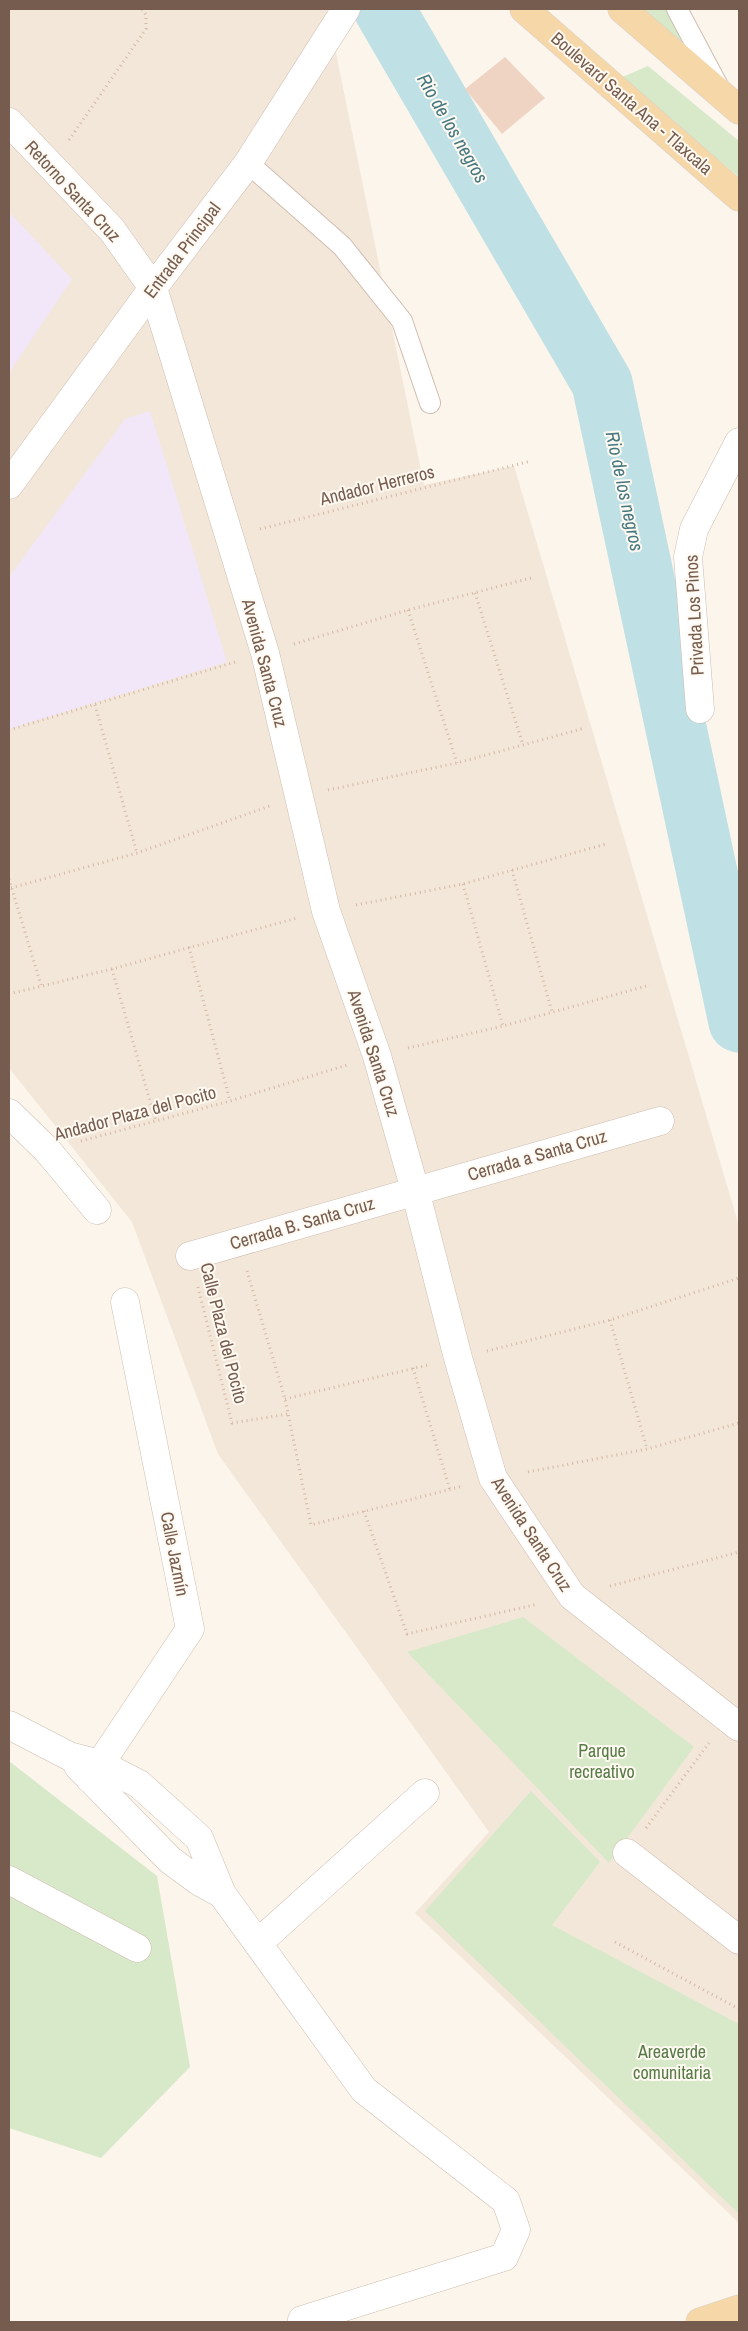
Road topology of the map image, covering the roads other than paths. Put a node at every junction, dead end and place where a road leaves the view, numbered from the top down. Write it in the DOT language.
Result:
graph roads {
  1 [pos="346,9"];
  2 [pos="524,9"];
  3 [pos="622,9"];
  4 [pos="678,9"];
  5 [pos="731,103"];
  6 [pos="9,122"];
  7 [pos="248,163"];
  8 [pos="739,197"];
  9 [pos="153,288"];
  10 [pos="430,403"];
  11 [pos="739,442"];
  12 [pos="9,485"];
  13 [pos="700,709"];
  14 [pos="9,1113"];
  15 [pos="660,1121"];
  16 [pos="415,1190"];
  17 [pos="97,1210"];
  18 [pos="190,1256"];
  19 [pos="125,1302"];
  20 [pos="734,1722"];
  21 [pos="9,1725"];
  22 [pos="95,1771"];
  23 [pos="425,1793"];
  24 [pos="183,1823"];
  25 [pos="159,1848"];
  26 [pos="627,1853"];
  27 [pos="9,1880"];
  28 [pos="222,1894"];
  29 [pos="739,1940"];
  30 [pos="258,1943"];
  31 [pos="137,1948"];
  32 [pos="739,2309"];
  33 [pos="302,2320"];
  34 [pos="700,2322"];
  1 -- 7 [label="street, Entrada Principal"];
  2 -- 8 [label="main road, Boulevard Santa Ana - Tlaxcala"];
  3 -- 5 [label="main road"];
  4 -- 5 [label="lane"];
  6 -- 9 [label="street, Retorno Santa Cruz"];
  7 -- 9 [label="street, Entrada Principal"];
  7 -- 10 [label="lane"];
  9 -- 12 [label="street, Entrada Principal"];
  9 -- 16 [label="street, Avenida Santa Cruz"];
  11 -- 13 [label="street, Privada Los Pinos"];
  14 -- 17 [label="street"];
  15 -- 16 [label="street, Cerrada a Santa Cruz"];
  16 -- 18 [label="street, Cerrada B. Santa Cruz"];
  16 -- 20 [label="street, Avenida Santa Cruz"];
  19 -- 22 [label="street, Calle Jazmín"];
  21 -- 22 [label="street"];
  22 -- 24 [label="street"];
  22 -- 25 [label="street"];
  23 -- 30 [label="street"];
  24 -- 25 [label="street"];
  24 -- 28 [label="street"];
  25 -- 28 [label="street"];
  26 -- 29 [label="street"];
  27 -- 31 [label="street"];
  28 -- 30 [label="street"];
  30 -- 33 [label="street"];
  32 -- 34 [label="main road"];
}
